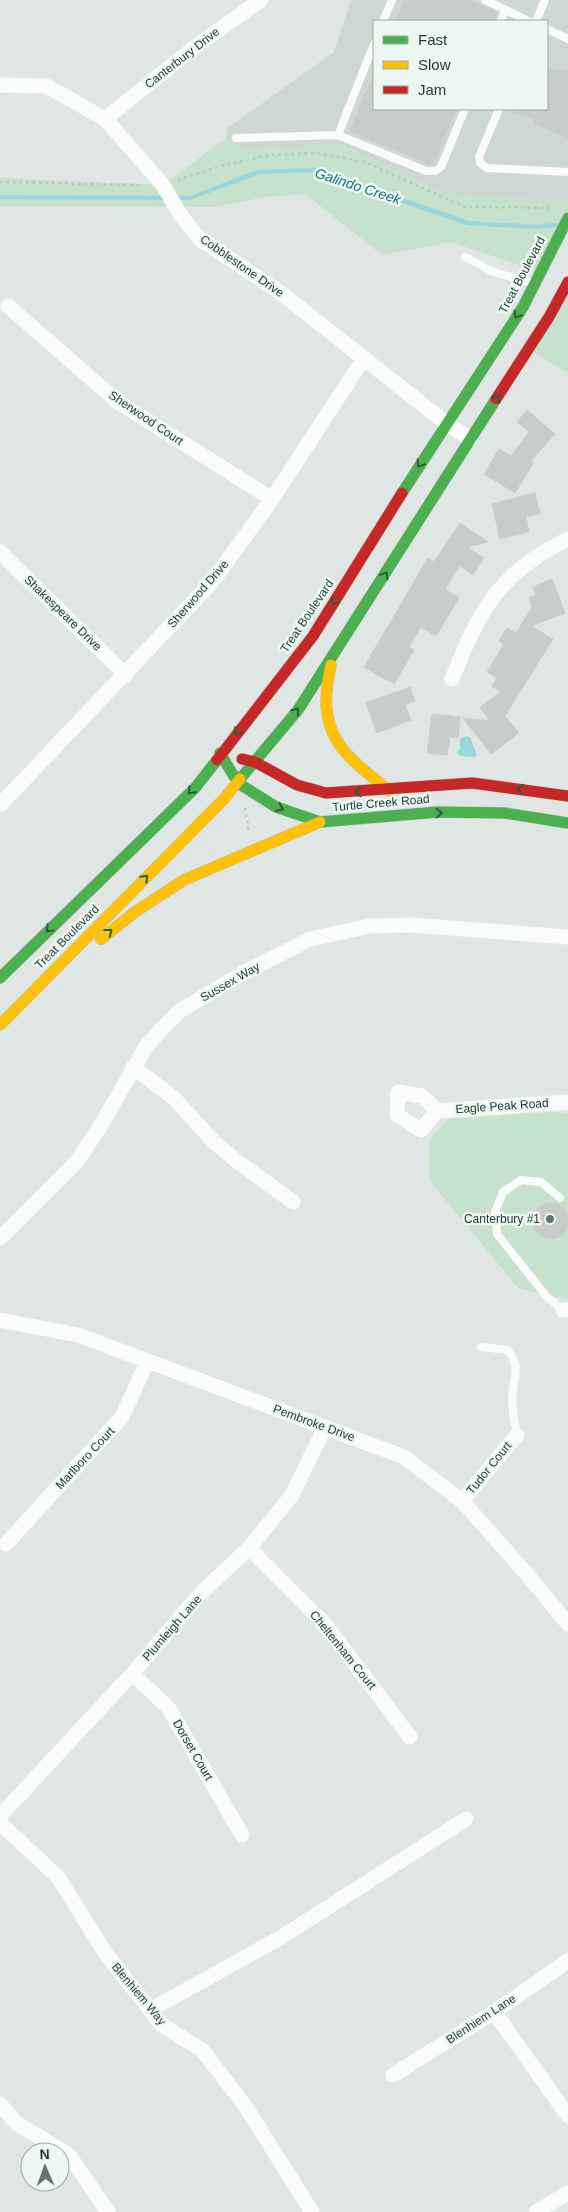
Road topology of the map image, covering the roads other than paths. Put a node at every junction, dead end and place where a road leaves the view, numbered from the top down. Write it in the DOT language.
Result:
graph roads {
  1 [pos="262,0"];
  2 [pos="392,0"];
  3 [pos="485,0"];
  4 [pos="545,0"];
  5 [pos="506,10"];
  6 [pos="383,20"];
  7 [pos="501,20"];
  8 [pos="527,20"];
  9 [pos="536,20"];
  10 [pos="548,29"];
  11 [pos="568,39"];
  12 [pos="373,47"];
  13 [pos="0,85"];
  14 [pos="465,110"];
  15 [pos="499,110"];
  16 [pos="105,119"];
  17 [pos="338,135"];
  18 [pos="236,138"];
  19 [pos="568,172"];
  20 [pos="568,218"];
  21 [pos="465,257"];
  22 [pos="568,282"];
  23 [pos="534,284"];
  24 [pos="8,306"];
  25 [pos="364,358"];
  26 [pos="446,423"];
  27 [pos="470,439"];
  28 [pos="272,499"];
  29 [pos="568,539"];
  30 [pos="3,561"];
  31 [pos="335,653"];
  32 [pos="126,675"];
  33 [pos="452,680"];
  34 [pos="220,752"];
  35 [pos="255,762"];
  36 [pos="238,783"];
  37 [pos="390,791"];
  38 [pos="568,796"];
  39 [pos="0,805"];
  40 [pos="320,822"];
  41 [pos="568,823"];
  42 [pos="568,936"];
  43 [pos="0,978"];
  44 [pos="30,995"];
  45 [pos="0,1025"];
  46 [pos="133,1067"];
  47 [pos="568,1102"];
  48 [pos="437,1111"];
  49 [pos="560,1198"];
  50 [pos="293,1202"];
  51 [pos="0,1238"];
  52 [pos="565,1310"];
  53 [pos="0,1320"];
  54 [pos="481,1347"];
  55 [pos="147,1362"];
  56 [pos="325,1427"];
  57 [pos="517,1434"];
  58 [pos="462,1501"];
  59 [pos="6,1544"];
  60 [pos="250,1548"];
  61 [pos="568,1624"];
  62 [pos="132,1674"];
  63 [pos="410,1737"];
  64 [pos="0,1816"];
  65 [pos="466,1819"];
  66 [pos="0,1823"];
  67 [pos="242,1836"];
  68 [pos="568,1961"];
  69 [pos="150,2010"];
  70 [pos="494,2012"];
  71 [pos="393,2075"];
  72 [pos="0,2104"];
  73 [pos="568,2116"];
  74 [pos="568,2193"];
  75 [pos="108,2212"];
  76 [pos="312,2212"];
  77 [pos="536,2212"];
  1 -- 16 [label="street, Canterbury Drive"];
  2 -- 6 [label="lane"];
  3 -- 5 [label="lane"];
  4 -- 9 [label="lane"];
  5 -- 7 [label="lane"];
  5 -- 8 [label="lane"];
  10 -- 11 [label="lane"];
  12 -- 17 [label="lane"];
  13 -- 16 [label="street, Cobblestone Drive"];
  14 -- 17 [label="lane"];
  15 -- 19 [label="lane"];
  16 -- 25 [label="street, Cobblestone Drive"];
  17 -- 18 [label="lane"];
  20 -- 23 [label="main road, Treat Boulevard"];
  21 -- 23 [label="lane"];
  27 -- 22 [label="main road, Treat Boulevard, one-way"];
  23 -- 26 [label="main road, Treat Boulevard, one-way"];
  24 -- 28 [label="street, Sherwood Court"];
  25 -- 26 [label="street, Cobblestone Drive"];
  25 -- 28 [label="street, Sherwood Drive"];
  26 -- 27 [label="street, Cobblestone Drive"];
  26 -- 34 [label="main road, Treat Boulevard, one-way"];
  31 -- 27 [label="main road, Treat Boulevard, one-way"];
  28 -- 32 [label="street, Sherwood Drive"];
  29 -- 33 [label="street"];
  30 -- 32 [label="street, Shakespeare Drive"];
  35 -- 31 [label="main road, Treat Boulevard, one-way"];
  31 -- 37 [label="main road"];
  32 -- 39 [label="street, Sherwood Drive"];
  34 -- 35 [label="main road, Turtle Creek Road"];
  34 -- 36 [label="main road, Turtle Creek Road"];
  34 -- 43 [label="main road, Treat Boulevard, one-way"];
  35 -- 36 [label="main road, Treat Boulevard"];
  37 -- 35 [label="main road, Turtle Creek Road, one-way"];
  36 -- 40 [label="main road, Turtle Creek Road, one-way"];
  44 -- 36 [label="main road, Treat Boulevard, one-way"];
  38 -- 37 [label="main road, Turtle Creek Road, one-way"];
  40 -- 41 [label="main road, Turtle Creek Road, one-way"];
  44 -- 40 [label="main road, one-way"];
  42 -- 46 [label="street, Sussex Way"];
  44 -- 45 [label="main road, Treat Boulevard"];
  46 -- 50 [label="street"];
  46 -- 51 [label="street, Sussex Way"];
  47 -- 48 [label="street, Eagle Peak Road"];
  49 -- 52 [label="lane"];
  53 -- 55 [label="street, Pembroke Drive"];
  54 -- 57 [label="lane"];
  55 -- 56 [label="street, Pembroke Drive"];
  55 -- 59 [label="street, Marlboro Court"];
  56 -- 58 [label="street, Pembroke Drive"];
  56 -- 60 [label="street, Plumleigh Lane"];
  57 -- 58 [label="street, Tudor Court"];
  58 -- 61 [label="street, Pembroke Drive"];
  60 -- 62 [label="street, Plumleigh Lane"];
  60 -- 63 [label="street, Cheltenham Court"];
  62 -- 64 [label="street, Plumleigh Lane"];
  62 -- 67 [label="street, Dorset Court"];
  65 -- 69 [label="street"];
  66 -- 69 [label="street, Blenhiem Way"];
  68 -- 70 [label="street, Blenhiem Lane"];
  69 -- 76 [label="street, Blenhiem Way"];
  70 -- 71 [label="street, Blenhiem Lane"];
  70 -- 73 [label="street"];
  72 -- 75 [label="street"];
  74 -- 77 [label="street"];
}
